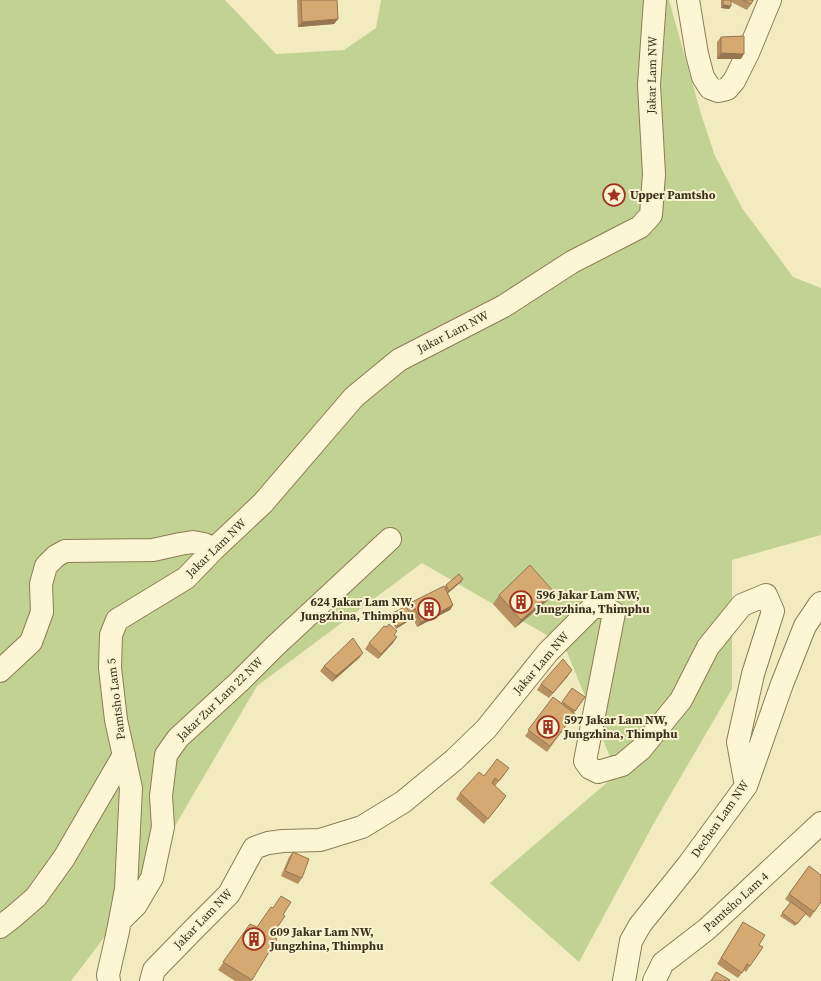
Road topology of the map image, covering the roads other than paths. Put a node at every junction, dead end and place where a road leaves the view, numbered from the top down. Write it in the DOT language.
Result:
graph roads {
  1 [pos="655,0"];
  2 [pos="688,0"];
  3 [pos="770,0"];
  4 [pos="390,539"];
  5 [pos="214,549"];
  6 [pos="821,603"];
  7 [pos="117,620"];
  8 [pos="0,671"];
  9 [pos="124,755"];
  10 [pos="746,786"];
  11 [pos="821,823"];
  12 [pos="120,922"];
  13 [pos="0,927"];
  14 [pos="109,981"];
  15 [pos="151,981"];
  16 [pos="624,981"];
  17 [pos="654,981"];
  1 -- 5 [label="street, Jakar Lam NW"];
  2 -- 3 [label="street"];
  4 -- 12 [label="street, Jakar Zur Lam 22 NW"];
  5 -- 7 [label="street, Jakar Lam NW"];
  5 -- 8 [label="street"];
  6 -- 10 [label="street, Dechen Lam NW"];
  7 -- 9 [label="street, Pamtsho Lam 5"];
  9 -- 12 [label="street, Pamtsho Lam 5"];
  9 -- 13 [label="street"];
  10 -- 15 [label="street, Jakar Lam NW"];
  10 -- 16 [label="street, Dechen Lam NW"];
  11 -- 17 [label="street, Pamtsho Lam 4"];
  12 -- 14 [label="street"];
}
